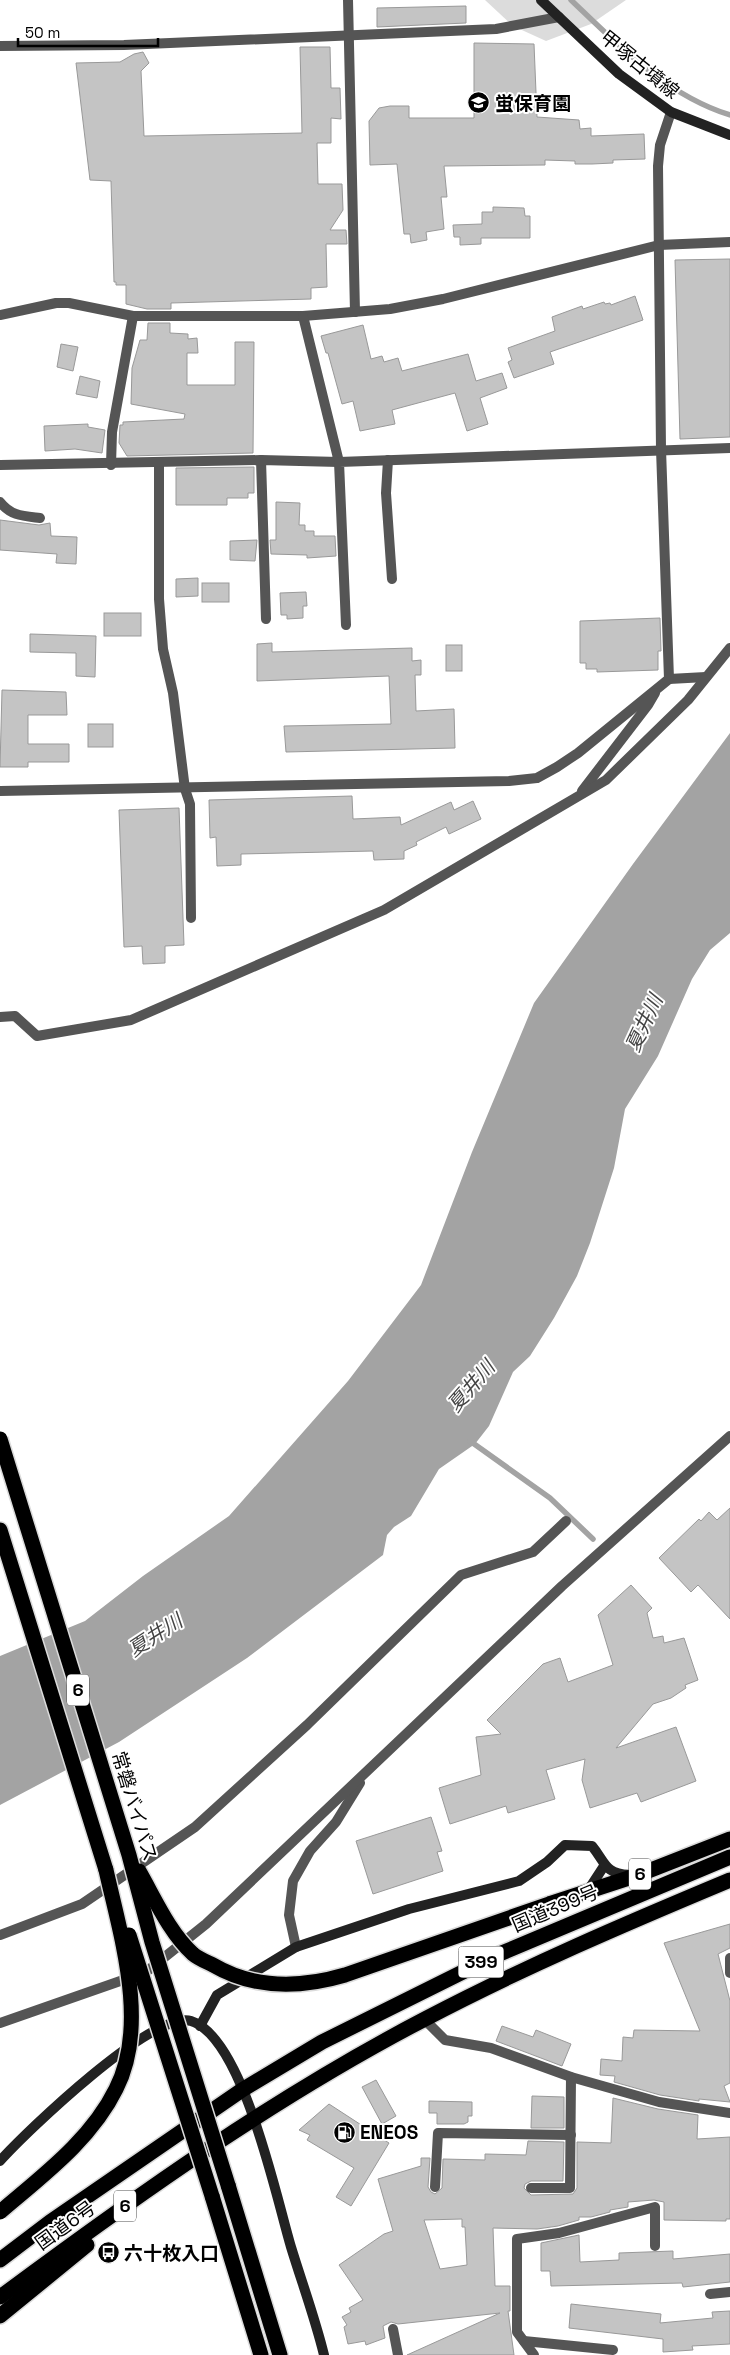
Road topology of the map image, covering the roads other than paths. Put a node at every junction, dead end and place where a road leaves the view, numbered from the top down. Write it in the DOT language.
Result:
graph roads {
  1 [pos="348,0"];
  2 [pos="541,0"];
  3 [pos="559,17"];
  4 [pos="349,35"];
  5 [pos="0,46"];
  6 [pos="670,112"];
  7 [pos="730,135"];
  8 [pos="730,242"];
  9 [pos="659,245"];
  10 [pos="355,312"];
  11 [pos="0,315"];
  12 [pos="133,316"];
  13 [pos="303,316"];
  14 [pos="730,448"];
  15 [pos="661,449"];
  16 [pos="261,460"];
  17 [pos="388,460"];
  18 [pos="339,462"];
  19 [pos="112,464"];
  20 [pos="159,464"];
  21 [pos="0,465"];
  22 [pos="0,502"];
  23 [pos="40,518"];
  24 [pos="392,579"];
  25 [pos="266,619"];
  26 [pos="346,626"];
  27 [pos="730,648"];
  28 [pos="706,677"];
  29 [pos="669,679"];
  30 [pos="658,687"];
  31 [pos="185,788"];
  32 [pos="0,791"];
  33 [pos="578,797"];
  34 [pos="191,918"];
  35 [pos="0,1017"];
  36 [pos="730,1436"];
  37 [pos="0,1439"];
  38 [pos="566,1521"];
  39 [pos="0,1530"];
  40 [pos="368,1770"];
  41 [pos="730,1839"];
  42 [pos="129,1855"];
  43 [pos="730,1857"];
  44 [pos="604,1866"];
  45 [pos="106,1870"];
  46 [pos="638,1875"];
  47 [pos="730,1880"];
  48 [pos="589,1889"];
  49 [pos="0,1935"];
  50 [pos="296,1948"];
  51 [pos="730,1958"];
  52 [pos="730,1973"];
  53 [pos="424,2019"];
  54 [pos="0,2023"];
  55 [pos="200,2026"];
  56 [pos="571,2077"];
  57 [pos="242,2090"];
  58 [pos="730,2113"];
  59 [pos="254,2120"];
  60 [pos="571,2135"];
  61 [pos="0,2161"];
  62 [pos="182,2166"];
  63 [pos="435,2187"];
  64 [pos="530,2188"];
  65 [pos="0,2212"];
  66 [pos="656,2246"];
  67 [pos="0,2260"];
  68 [pos="730,2292"];
  69 [pos="710,2294"];
  70 [pos="0,2297"];
  71 [pos="0,2316"];
  72 [pos="393,2329"];
  73 [pos="524,2341"];
  74 [pos="613,2350"];
  75 [pos="261,2355"];
  76 [pos="280,2355"];
  77 [pos="324,2355"];
  78 [pos="398,2355"];
  79 [pos="534,2355"];
  1 -- 4 [label="street"];
  2 -- 3 [label="street, 甲塚古墳線"];
  3 -- 4 [label="street"];
  3 -- 6 [label="street, 甲塚古墳線"];
  4 -- 5 [label="street"];
  4 -- 10 [label="street"];
  6 -- 7 [label="street, 甲塚古墳線"];
  6 -- 9 [label="street"];
  8 -- 9 [label="street"];
  9 -- 10 [label="street"];
  9 -- 15 [label="street"];
  10 -- 13 [label="street"];
  11 -- 12 [label="street"];
  12 -- 13 [label="street"];
  12 -- 19 [label="street"];
  13 -- 18 [label="street"];
  14 -- 15 [label="street"];
  15 -- 17 [label="street"];
  15 -- 29 [label="street"];
  16 -- 18 [label="street"];
  16 -- 20 [label="street"];
  16 -- 25 [label="street"];
  17 -- 18 [label="street"];
  17 -- 24 [label="street"];
  18 -- 26 [label="street"];
  19 -- 20 [label="street"];
  19 -- 21 [label="street"];
  20 -- 31 [label="street"];
  22 -- 23 [label="street"];
  27 -- 28 [label="street"];
  28 -- 29 [label="street"];
  28 -- 33 [label="street"];
  29 -- 30 [label="street"];
  30 -- 31 [label="street"];
  30 -- 33 [label="street"];
  31 -- 32 [label="street"];
  31 -- 34 [label="street"];
  33 -- 35 [label="street"];
  36 -- 40 [label="street"];
  37 -- 42 [label="highway, 常磐バイパス / 6, bridge"];
  38 -- 49 [label="street"];
  39 -- 45 [label="highway, 6"];
  40 -- 50 [label="street"];
  40 -- 54 [label="street"];
  41 -- 46 [label="highway, 6"];
  42 -- 48 [label="highway, 6, bridge"];
  42 -- 76 [label="highway, 常磐バイパス / 6, bridge"];
  43 -- 57 [label="highway, 国道399号 / 399"];
  44 -- 46 [label="street"];
  44 -- 48 [label="street"];
  44 -- 50 [label="street"];
  45 -- 65 [label="highway, bridge"];
  45 -- 75 [label="highway, 6, bridge"];
  46 -- 48 [label="highway, 6"];
  47 -- 53 [label="highway, 399"];
  50 -- 55 [label="street"];
  51 -- 52 [label="street"];
  53 -- 56 [label="street"];
  53 -- 59 [label="highway, 399"];
  55 -- 57 [label="street"];
  55 -- 61 [label="street"];
  56 -- 58 [label="street"];
  56 -- 60 [label="street"];
  57 -- 59 [label="street"];
  57 -- 67 [label="highway, 国道6号 / 6"];
  59 -- 62 [label="highway, 国道6号 / 6"];
  59 -- 77 [label="street"];
  60 -- 63 [label="street"];
  60 -- 64 [label="street"];
  62 -- 70 [label="highway, 国道6号 / 6"];
  62 -- 71 [label="highway, 6"];
  66 -- 73 [label="street"];
  68 -- 69 [label="street"];
  72 -- 78 [label="street"];
  73 -- 74 [label="street"];
  73 -- 79 [label="street"];
}
